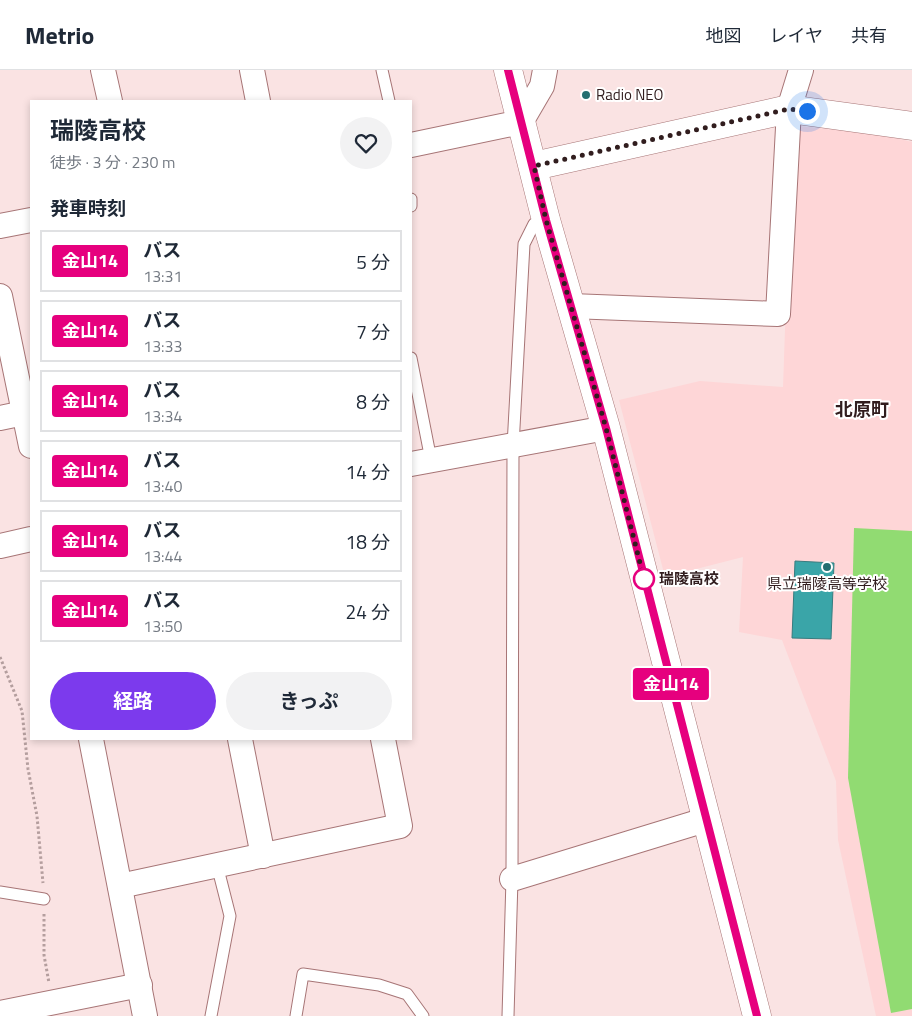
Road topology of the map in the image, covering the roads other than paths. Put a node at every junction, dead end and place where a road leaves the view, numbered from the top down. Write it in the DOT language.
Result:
graph roads {
  1 [pos="103,70"];
  2 [pos="252,70"];
  3 [pos="382,70"];
  4 [pos="508,70"];
  5 [pos="545,70"];
  6 [pos="801,70"];
  7 [pos="110,100"];
  8 [pos="258,100"];
  9 [pos="389,100"];
  10 [pos="789,109"];
  11 [pos="521,122"];
  12 [pos="912,126"];
  13 [pos="412,145"];
  14 [pos="534,166"];
  15 [pos="30,220"];
  16 [pos="546,220"];
  17 [pos="0,226"];
  18 [pos="0,296"];
  19 [pos="571,306"];
  20 [pos="412,368"];
  21 [pos="24,413"];
  22 [pos="0,418"];
  23 [pos="606,428"];
  24 [pos="30,441"];
  25 [pos="513,446"];
  26 [pos="421,462"];
  27 [pos="30,539"];
  28 [pos="0,546"];
  29 [pos="90,740"];
  30 [pos="240,740"];
  31 [pos="383,740"];
  32 [pos="705,820"];
  33 [pos="263,856"];
  34 [pos="217,866"];
  35 [pos="512,879"];
  36 [pos="120,886"];
  37 [pos="0,892"];
  38 [pos="44,899"];
  39 [pos="140,986"];
  40 [pos="1,1014"];
  41 [pos="145,1016"];
  42 [pos="211,1016"];
  43 [pos="296,1016"];
  44 [pos="423,1016"];
  45 [pos="508,1016"];
  46 [pos="757,1016"];
  1 -- 7 [label="street"];
  2 -- 8 [label="street"];
  3 -- 9 [label="lane"];
  4 -- 11 [label="street"];
  5 -- 11 [label="street"];
  6 -- 10 [label="street"];
  10 -- 12 [label="street"];
  10 -- 14 [label="street"];
  10 -- 19 [label="street"];
  11 -- 13 [label="street"];
  11 -- 14 [label="street"];
  14 -- 16 [label="street"];
  15 -- 17 [label="street"];
  16 -- 19 [label="street"];
  16 -- 25 [label="lane"];
  18 -- 21 [label="street"];
  19 -- 23 [label="street"];
  20 -- 26 [label="lane"];
  21 -- 22 [label="street"];
  21 -- 24 [label="street"];
  23 -- 25 [label="street"];
  23 -- 32 [label="street"];
  25 -- 26 [label="street"];
  25 -- 35 [label="lane"];
  27 -- 28 [label="street"];
  29 -- 36 [label="street"];
  30 -- 33 [label="street"];
  31 -- 33 [label="street"];
  32 -- 35 [label="street"];
  32 -- 46 [label="street"];
  33 -- 34 [label="street"];
  34 -- 36 [label="street"];
  34 -- 42 [label="lane"];
  35 -- 45 [label="lane"];
  36 -- 39 [label="street"];
  37 -- 38 [label="lane"];
  39 -- 40 [label="street"];
  39 -- 41 [label="street"];
  43 -- 44 [label="lane"];
}
